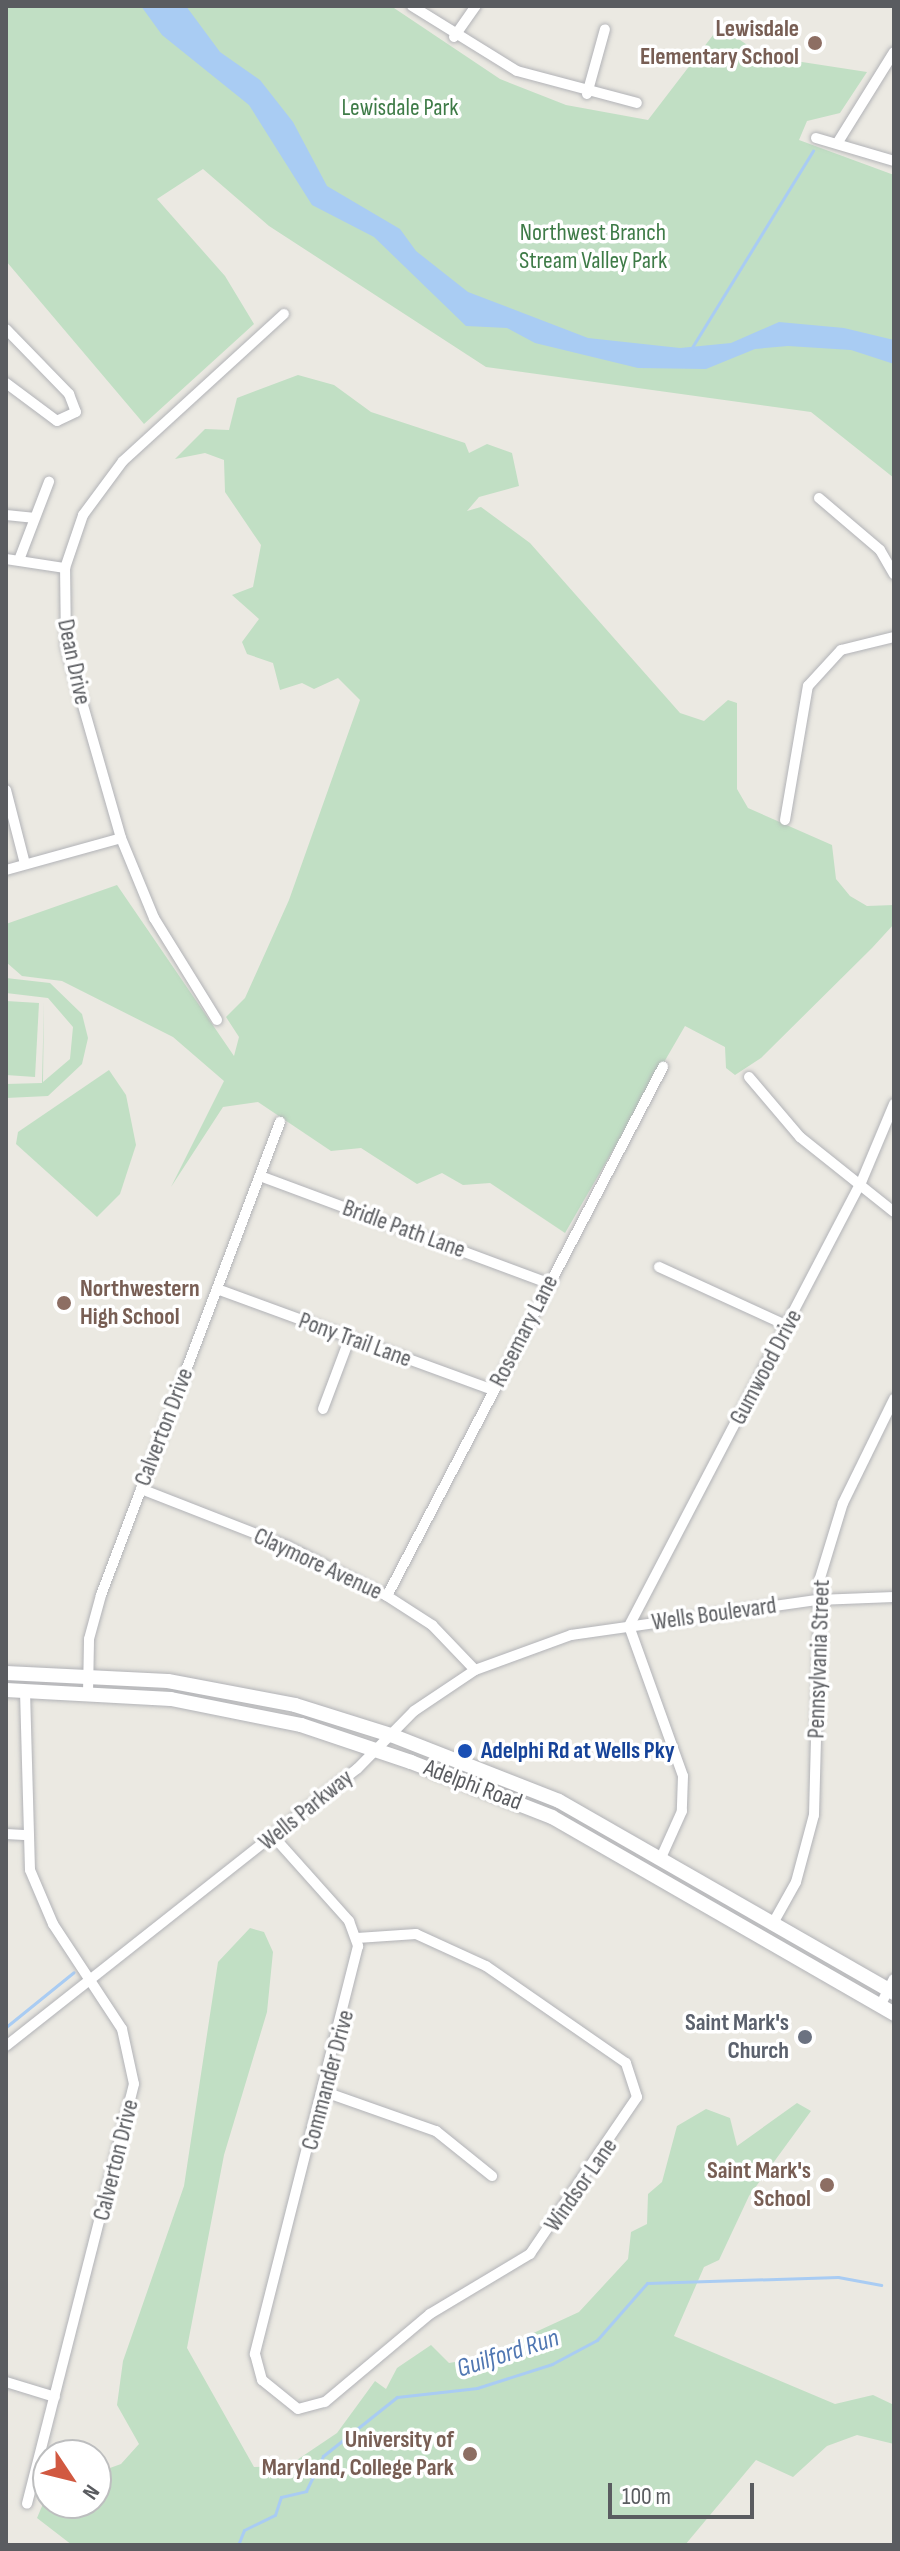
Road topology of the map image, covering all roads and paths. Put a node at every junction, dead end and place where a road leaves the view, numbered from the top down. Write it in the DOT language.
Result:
graph roads {
  1 [pos="412,6"];
  2 [pos="476,6"];
  3 [pos="605,29"];
  4 [pos="454,37"];
  5 [pos="894,52"];
  6 [pos="587,94"];
  7 [pos="637,103"];
  8 [pos="816,138"];
  9 [pos="838,142"];
  10 [pos="894,161"];
  11 [pos="284,314"];
  12 [pos="6,329"];
  13 [pos="6,383"];
  14 [pos="49,482"];
  15 [pos="819,498"];
  16 [pos="6,515"];
  17 [pos="33,518"];
  18 [pos="6,559"];
  19 [pos="19,560"];
  20 [pos="65,568"];
  21 [pos="894,574"];
  22 [pos="894,637"];
  23 [pos="6,790"];
  24 [pos="785,820"];
  25 [pos="121,838"];
  26 [pos="25,864"];
  27 [pos="6,870"];
  28 [pos="217,1020"];
  29 [pos="663,1067"];
  30 [pos="749,1077"];
  31 [pos="894,1104"];
  32 [pos="280,1122"];
  33 [pos="260,1176"];
  34 [pos="860,1185"];
  35 [pos="894,1212"];
  36 [pos="659,1267"];
  37 [pos="548,1283"];
  38 [pos="217,1289"];
  39 [pos="788,1326"];
  40 [pos="350,1337"];
  41 [pos="493,1390"];
  42 [pos="894,1399"];
  43 [pos="323,1409"];
  44 [pos="141,1489"];
  45 [pos="387,1596"];
  46 [pos="894,1597"];
  47 [pos="817,1600"];
  48 [pos="629,1626"];
  49 [pos="475,1670"];
  50 [pos="6,1673"];
  51 [pos="88,1675"];
  52 [pos="6,1690"];
  53 [pos="25,1691"];
  54 [pos="88,1693"];
  55 [pos="391,1735"];
  56 [pos="377,1750"];
  57 [pos="6,1834"];
  58 [pos="24,1835"];
  59 [pos="274,1837"];
  60 [pos="660,1860"];
  61 [pos="772,1925"];
  62 [pos="357,1938"];
  63 [pos="94,1980"];
  64 [pos="892,1987"];
  65 [pos="880,2006"];
  66 [pos="894,2014"];
  67 [pos="6,2046"];
  68 [pos="325,2092"];
  69 [pos="492,2176"];
  70 [pos="256,2348"];
  71 [pos="6,2382"];
  72 [pos="55,2397"];
  73 [pos="27,2504"];
  1 -- 4 [label="street"];
  2 -- 4 [label="street"];
  3 -- 6 [label="street"];
  4 -- 6 [label="street"];
  5 -- 9 [label="street"];
  6 -- 7 [label="street"];
  8 -- 9 [label="street"];
  9 -- 10 [label="street"];
  11 -- 20 [label="street, Dean Drive"];
  12 -- 13 [label="street"];
  14 -- 17 [label="street"];
  15 -- 21 [label="street"];
  16 -- 17 [label="street"];
  17 -- 19 [label="street"];
  18 -- 19 [label="street"];
  19 -- 20 [label="street"];
  20 -- 25 [label="street, Dean Drive"];
  22 -- 24 [label="street"];
  23 -- 26 [label="street"];
  25 -- 26 [label="street"];
  25 -- 28 [label="street, Dean Drive"];
  26 -- 27 [label="street"];
  29 -- 37 [label="street, Rosemary Lane"];
  30 -- 34 [label="street"];
  31 -- 34 [label="street, Gumwood Drive"];
  32 -- 33 [label="street, Calverton Drive"];
  33 -- 37 [label="street, Bridle Path Lane"];
  33 -- 38 [label="street, Calverton Drive"];
  34 -- 35 [label="street"];
  34 -- 39 [label="street, Gumwood Drive"];
  36 -- 39 [label="street"];
  37 -- 41 [label="street, Rosemary Lane"];
  38 -- 40 [label="street, Pony Trail Lane"];
  38 -- 44 [label="street, Calverton Drive"];
  39 -- 48 [label="street, Gumwood Drive"];
  40 -- 41 [label="street, Pony Trail Lane"];
  40 -- 43 [label="street"];
  41 -- 45 [label="street, Rosemary Lane"];
  42 -- 47 [label="street, Pennsylvania Street"];
  44 -- 45 [label="street, Claymore Avenue"];
  44 -- 51 [label="street, Calverton Drive"];
  45 -- 49 [label="street, Claymore Avenue"];
  46 -- 47 [label="street, Wells Boulevard"];
  47 -- 48 [label="street, Wells Boulevard"];
  47 -- 61 [label="street, Pennsylvania Street"];
  48 -- 49 [label="street, Wells Parkway"];
  48 -- 60 [label="street"];
  49 -- 55 [label="street, Wells Parkway"];
  50 -- 51 [label="main road, Adelphi Road"];
  51 -- 54 [label="street, Calverton Drive"];
  51 -- 55 [label="main road, Adelphi Road"];
  52 -- 53 [label="main road, Adelphi Road"];
  53 -- 54 [label="main road, Adelphi Road"];
  53 -- 58 [label="street, Calverton Drive"];
  54 -- 56 [label="main road, Adelphi Road"];
  55 -- 56 [label="street, Wells Parkway"];
  55 -- 60 [label="main road, Adelphi Road"];
  56 -- 59 [label="street, Wells Parkway"];
  56 -- 65 [label="main road, Adelphi Road"];
  57 -- 58 [label="street"];
  58 -- 63 [label="street, Calverton Drive"];
  59 -- 62 [label="street"];
  59 -- 63 [label="street, Wells Parkway"];
  60 -- 61 [label="main road, Adelphi Road"];
  61 -- 64 [label="main road, Adelphi Road"];
  62 -- 68 [label="street, Commander Drive"];
  62 -- 70 [label="street, Windsor Lane"];
  63 -- 67 [label="street, Wells Parkway"];
  63 -- 72 [label="street, Calverton Drive"];
  64 -- 65 [label="street"];
  65 -- 66 [label="main road, Adelphi Road"];
  68 -- 69 [label="street"];
  68 -- 70 [label="street, Commander Drive"];
  71 -- 72 [label="street"];
  72 -- 73 [label="street, Calverton Drive"];
}
